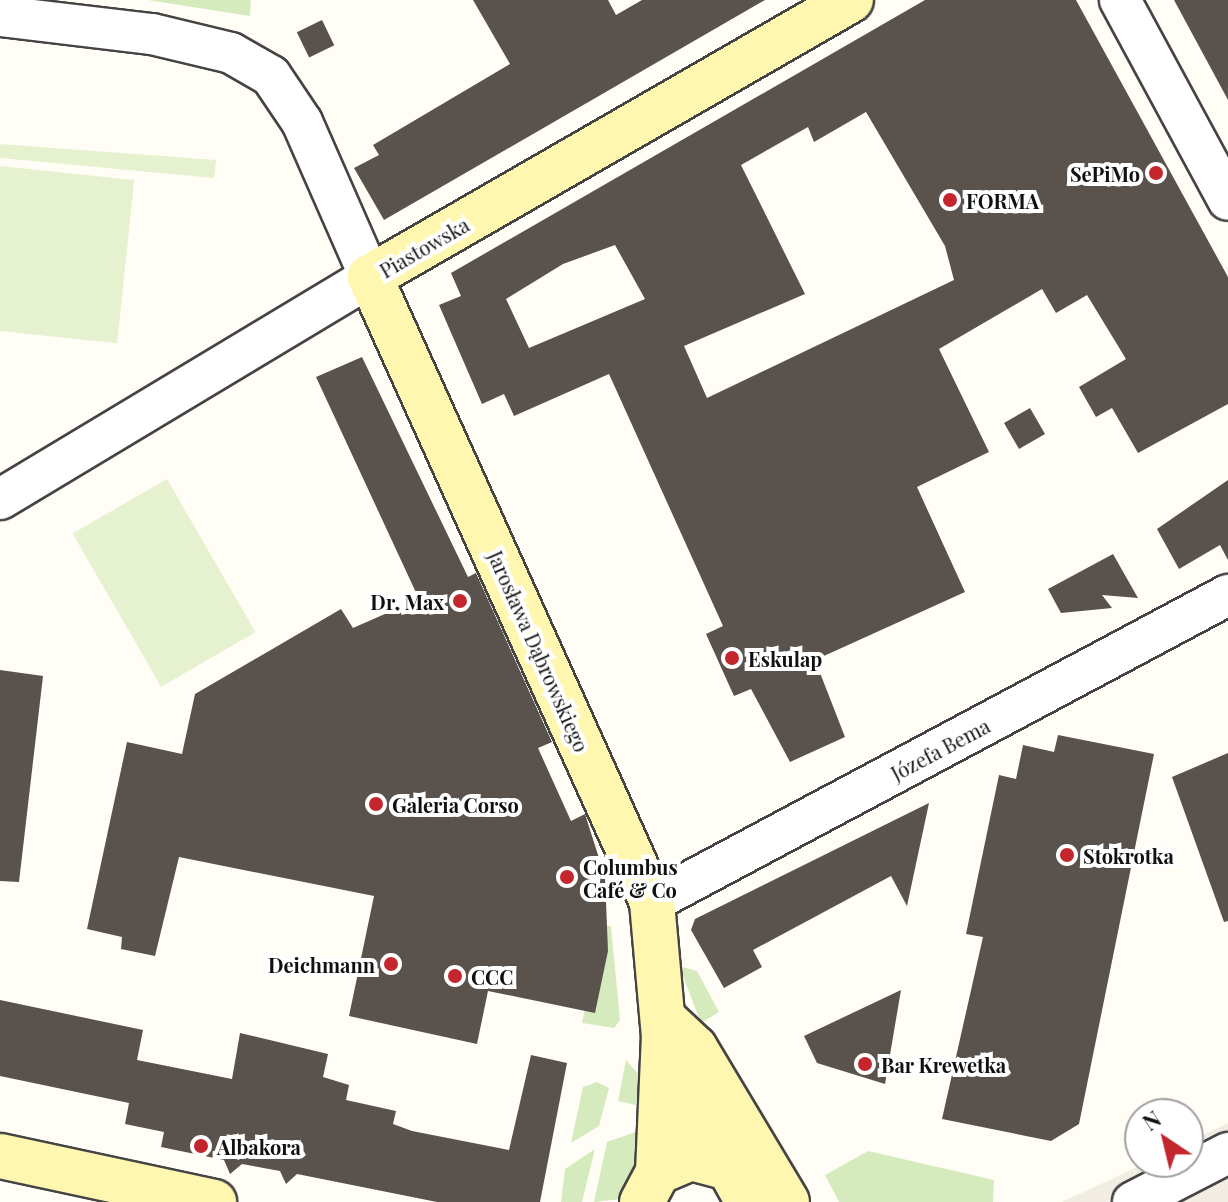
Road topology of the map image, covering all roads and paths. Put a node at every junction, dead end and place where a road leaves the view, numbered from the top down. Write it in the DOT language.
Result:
graph roads {
  1 [pos="851,0"];
  2 [pos="1120,0"];
  3 [pos="0,16"];
  4 [pos="1228,200"];
  5 [pos="370,277"];
  6 [pos="0,499"];
  7 [pos="1228,595"];
  8 [pos="652,902"];
  9 [pos="663,1028"];
  10 [pos="1228,1153"];
  11 [pos="0,1156"];
  12 [pos="738,1185"];
  13 [pos="645,1194"];
  14 [pos="214,1202"];
  15 [pos="787,1202"];
  16 [pos="1133,1202"];
  1 -- 5 [label="street, Piastowska"];
  2 -- 4 [label="street"];
  3 -- 5 [label="street"];
  5 -- 6 [label="street, Piastowska"];
  5 -- 8 [label="street, Jarosława Dąbrowskiego"];
  7 -- 8 [label="street, Józefa Bema"];
  8 -- 9 [label="street, Jarosława Dąbrowskiego"];
  9 -- 12 [label="street, Jarosława Dąbrowskiego"];
  9 -- 13 [label="street, Jarosława Dąbrowskiego"];
  9 -- 15 [label="street"];
  10 -- 16 [label="street"];
  11 -- 14 [label="street"];
  12 -- 13 [label="street"];
}
